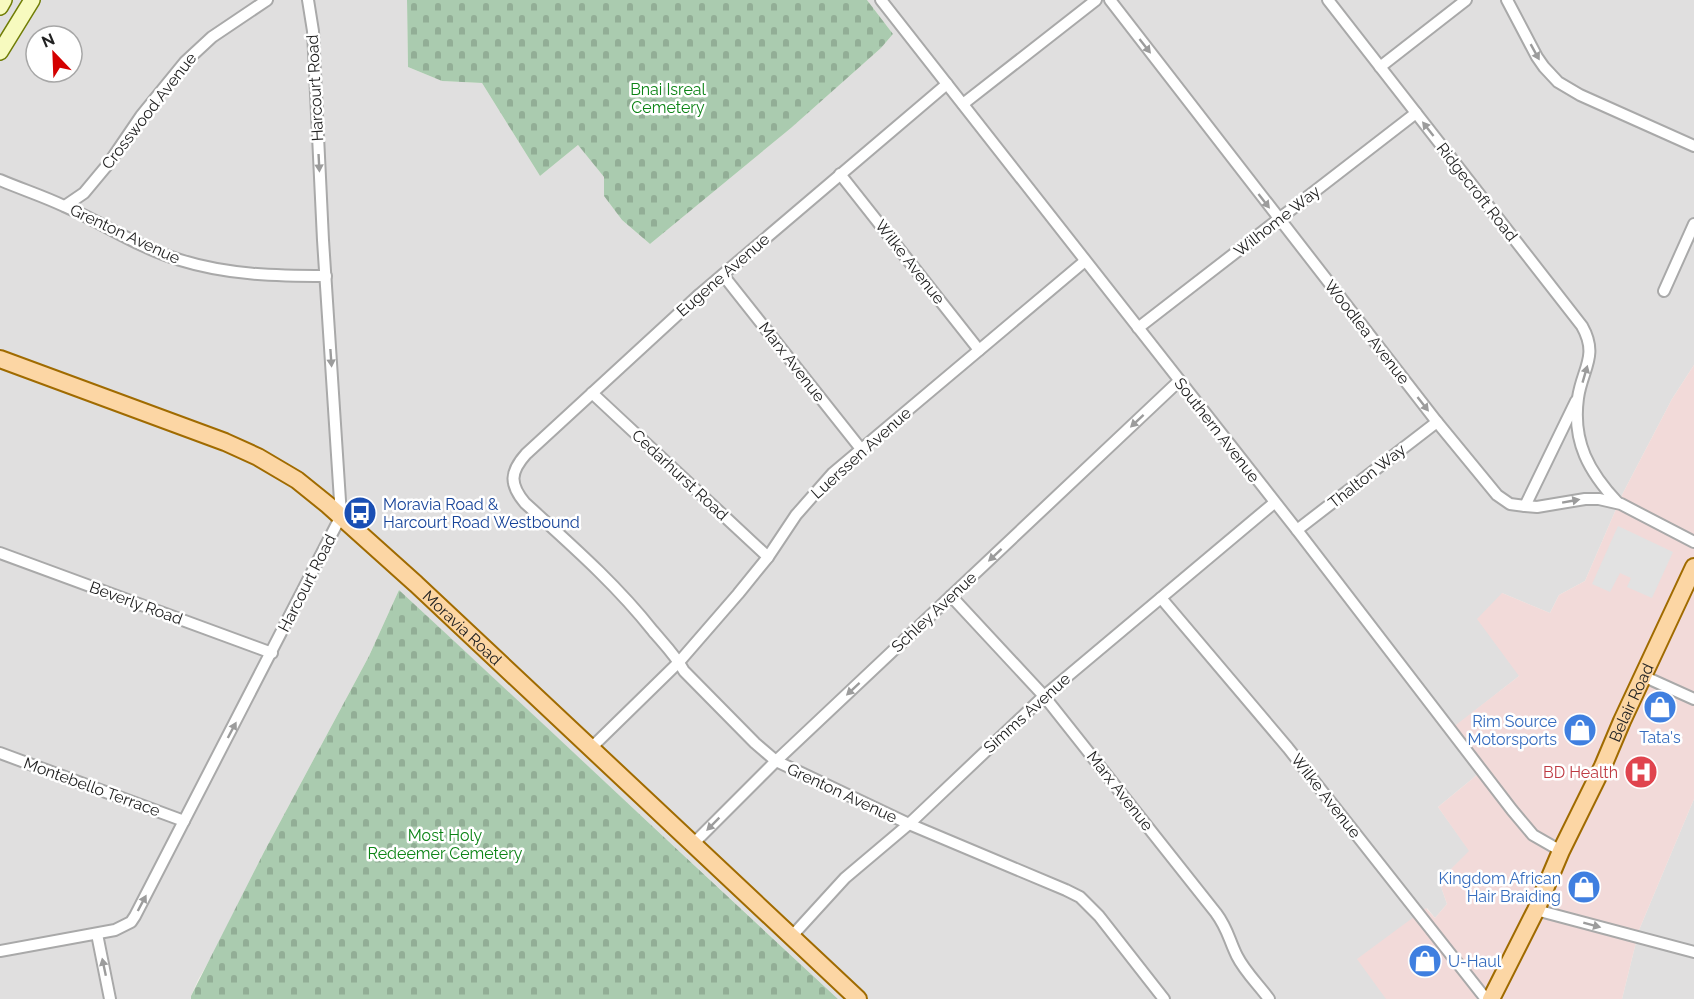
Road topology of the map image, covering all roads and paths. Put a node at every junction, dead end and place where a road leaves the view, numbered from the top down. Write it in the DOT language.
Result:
graph roads {
  1 [pos="4,0"];
  2 [pos="32,0"];
  3 [pos="267,0"];
  4 [pos="308,0"];
  5 [pos="881,0"];
  6 [pos="1096,0"];
  7 [pos="1110,0"];
  8 [pos="1328,0"];
  9 [pos="1466,0"];
  10 [pos="1507,0"];
  11 [pos="0,7"];
  12 [pos="0,52"];
  13 [pos="1380,67"];
  14 [pos="947,84"];
  15 [pos="963,104"];
  16 [pos="1416,113"];
  17 [pos="1694,146"];
  18 [pos="840,174"];
  19 [pos="0,180"];
  20 [pos="65,206"];
  21 [pos="1279,219"];
  22 [pos="1694,224"];
  23 [pos="1085,261"];
  24 [pos="723,275"];
  25 [pos="326,276"];
  26 [pos="1664,291"];
  27 [pos="1138,328"];
  28 [pos="979,350"];
  29 [pos="0,359"];
  30 [pos="1179,381"];
  31 [pos="592,393"];
  32 [pos="1578,396"];
  33 [pos="1437,422"];
  34 [pos="861,449"];
  35 [pos="512,477"];
  36 [pos="1274,503"];
  37 [pos="1618,503"];
  38 [pos="1525,506"];
  39 [pos="341,516"];
  40 [pos="1297,530"];
  41 [pos="1694,542"];
  42 [pos="0,553"];
  43 [pos="768,557"];
  44 [pos="1694,567"];
  45 [pos="951,596"];
  46 [pos="1161,598"];
  47 [pos="272,653"];
  48 [pos="679,662"];
  49 [pos="1643,676"];
  50 [pos="1044,696"];
  51 [pos="1694,699"];
  52 [pos="591,748"];
  53 [pos="0,753"];
  54 [pos="776,761"];
  55 [pos="184,821"];
  56 [pos="909,824"];
  57 [pos="692,845"];
  58 [pos="1561,851"];
  59 [pos="1536,910"];
  60 [pos="97,934"];
  61 [pos="792,936"];
  62 [pos="0,951"];
  63 [pos="1694,952"];
  64 [pos="110,999"];
  65 [pos="858,999"];
  66 [pos="1164,999"];
  67 [pos="1269,999"];
  68 [pos="1489,999"];
  1 -- 11 [label="main road"];
  2 -- 12 [label="main road"];
  3 -- 20 [label="street, Crosswood Avenue"];
  4 -- 25 [label="street, Harcourt Road, one-way"];
  5 -- 14 [label="street, Southern Avenue"];
  6 -- 15 [label="street"];
  7 -- 21 [label="street, Woodlea Avenue, one-way"];
  8 -- 13 [label="street, Ridgecroft Road"];
  9 -- 13 [label="street"];
  10 -- 17 [label="street, one-way"];
  13 -- 16 [label="street, Ridgecroft Road"];
  14 -- 15 [label="street, Southern Avenue"];
  14 -- 18 [label="street, Eugene Avenue"];
  15 -- 23 [label="street, Southern Avenue"];
  16 -- 21 [label="street, Wilhome Way"];
  32 -- 16 [label="street, Ridgecroft Road, one-way"];
  18 -- 24 [label="street, Eugene Avenue"];
  18 -- 28 [label="street, Wilke Avenue"];
  19 -- 20 [label="street, Grenton Avenue"];
  20 -- 25 [label="street, Grenton Avenue"];
  21 -- 27 [label="street, Wilhome Way"];
  21 -- 33 [label="street, Woodlea Avenue, one-way"];
  22 -- 26 [label="street"];
  23 -- 27 [label="street, Southern Avenue"];
  23 -- 28 [label="street, Luerssen Avenue"];
  24 -- 31 [label="street, Eugene Avenue"];
  24 -- 34 [label="street, Marx Avenue"];
  25 -- 39 [label="street, Harcourt Road, one-way"];
  27 -- 30 [label="street, Southern Avenue"];
  28 -- 34 [label="street, Luerssen Avenue"];
  29 -- 39 [label="main road, Moravia Road"];
  30 -- 36 [label="street, Southern Avenue"];
  30 -- 45 [label="street, Schley Avenue, one-way"];
  31 -- 35 [label="street, Eugene Avenue"];
  31 -- 43 [label="street, Cedarhurst Road"];
  32 -- 37 [label="street, Ridgecroft Road"];
  32 -- 38 [label="street, Ridgecroft Road"];
  33 -- 38 [label="street, Woodlea Avenue"];
  33 -- 40 [label="street, Thalton Way"];
  34 -- 43 [label="street, Luerssen Avenue"];
  35 -- 48 [label="street, Grenton Avenue"];
  36 -- 40 [label="street, Southern Avenue"];
  36 -- 46 [label="street, Simms Avenue"];
  38 -- 37 [label="street, Woodlea Avenue, one-way"];
  37 -- 41 [label="street, Woodlea Avenue"];
  39 -- 47 [label="street, Harcourt Road"];
  39 -- 52 [label="main road, Moravia Road"];
  40 -- 58 [label="street, Southern Avenue"];
  42 -- 47 [label="street, Beverly Road"];
  43 -- 48 [label="street, Luerssen Avenue"];
  44 -- 49 [label="main road, Belair Road"];
  45 -- 50 [label="street, Marx Avenue"];
  45 -- 54 [label="street, Schley Avenue, one-way"];
  46 -- 50 [label="street, Simms Avenue"];
  46 -- 68 [label="street, Wilke Avenue"];
  55 -- 47 [label="street, Harcourt Road, one-way"];
  48 -- 52 [label="street, Luerssen Avenue"];
  48 -- 54 [label="street, Grenton Avenue"];
  49 -- 51 [label="street"];
  49 -- 58 [label="main road, Belair Road"];
  50 -- 56 [label="street, Simms Avenue"];
  50 -- 67 [label="street, Marx Avenue"];
  52 -- 57 [label="main road, Moravia Road"];
  53 -- 55 [label="street, Montebello Terrace"];
  54 -- 56 [label="street, Grenton Avenue"];
  54 -- 57 [label="street, Schley Avenue, one-way"];
  60 -- 55 [label="street, Harcourt Road, one-way"];
  56 -- 61 [label="street, Simms Avenue"];
  56 -- 66 [label="street, Grenton Avenue"];
  57 -- 61 [label="main road, Moravia Road"];
  58 -- 59 [label="main road, Belair Road"];
  59 -- 63 [label="street, one-way"];
  59 -- 68 [label="main road, Belair Road"];
  60 -- 62 [label="street, Harcourt Road"];
  64 -- 60 [label="street, one-way"];
  61 -- 65 [label="main road, Moravia Road"];
}
